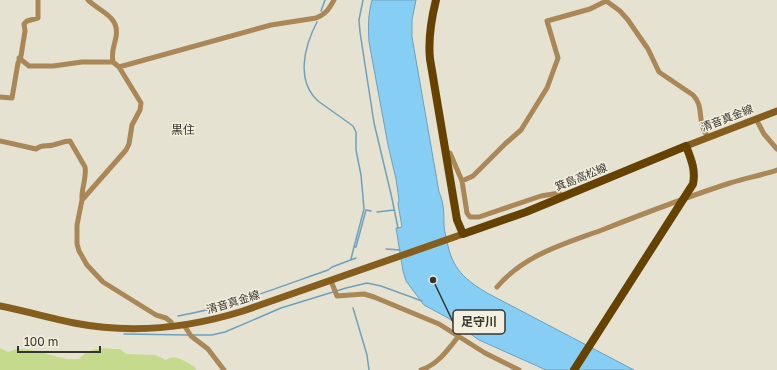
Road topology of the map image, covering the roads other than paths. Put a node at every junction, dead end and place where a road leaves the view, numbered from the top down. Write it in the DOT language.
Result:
graph roads {
  1 [pos="38,0"];
  2 [pos="88,0"];
  3 [pos="334,0"];
  4 [pos="436,0"];
  5 [pos="606,0"];
  6 [pos="19,58"];
  7 [pos="113,62"];
  8 [pos="119,67"];
  9 [pos="0,97"];
  10 [pos="777,111"];
  11 [pos="756,119"];
  12 [pos="708,137"];
  13 [pos="0,141"];
  14 [pos="686,146"];
  15 [pos="777,148"];
  16 [pos="446,154"];
  17 [pos="777,170"];
  18 [pos="462,181"];
  19 [pos="562,197"];
  20 [pos="684,198"];
  21 [pos="82,200"];
  22 [pos="463,234"];
  23 [pos="331,280"];
  24 [pos="497,287"];
  25 [pos="0,306"];
  26 [pos="172,327"];
  27 [pos="186,328"];
  28 [pos="458,337"];
  29 [pos="224,370"];
  30 [pos="421,370"];
  31 [pos="519,370"];
  32 [pos="574,370"];
  1 -- 6 [label="street"];
  2 -- 7 [label="street"];
  3 -- 8 [label="street"];
  4 -- 16 [label="main road"];
  5 -- 12 [label="street"];
  5 -- 18 [label="street"];
  6 -- 7 [label="street"];
  6 -- 9 [label="street"];
  7 -- 8 [label="street"];
  8 -- 21 [label="street"];
  10 -- 11 [label="main road, 清音真金線"];
  11 -- 12 [label="main road, 清音真金線"];
  11 -- 15 [label="street"];
  12 -- 14 [label="main road, 清音真金線"];
  13 -- 21 [label="street"];
  14 -- 19 [label="main road, 箕島高松線"];
  14 -- 20 [label="main road"];
  16 -- 18 [label="street"];
  16 -- 22 [label="main road"];
  17 -- 20 [label="street"];
  18 -- 19 [label="street"];
  19 -- 22 [label="main road, 箕島高松線"];
  20 -- 24 [label="street"];
  20 -- 32 [label="main road"];
  21 -- 26 [label="street"];
  22 -- 23 [label="main road, 清音真金線"];
  23 -- 27 [label="main road, 清音真金線"];
  23 -- 28 [label="street"];
  25 -- 26 [label="main road, 清音真金線"];
  26 -- 27 [label="main road, 清音真金線"];
  27 -- 29 [label="street"];
  28 -- 30 [label="street"];
  28 -- 31 [label="street"];
}
